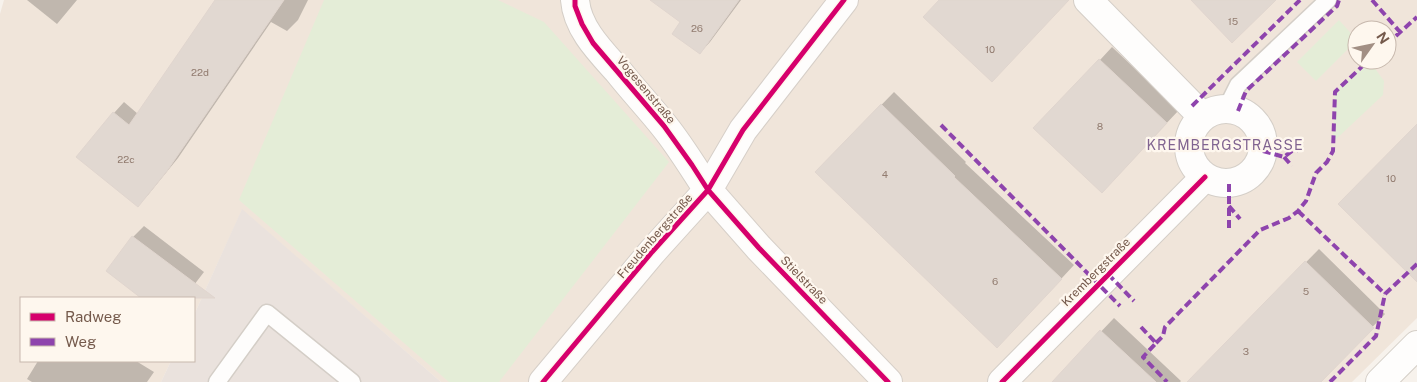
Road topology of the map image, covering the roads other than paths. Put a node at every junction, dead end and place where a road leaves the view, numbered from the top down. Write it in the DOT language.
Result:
graph roads {
  1 [pos="574,0"];
  2 [pos="844,0"];
  3 [pos="1088,0"];
  4 [pos="1328,0"];
  5 [pos="1214,113"];
  6 [pos="1205,177"];
  7 [pos="708,190"];
  8 [pos="1417,345"];
  9 [pos="217,382"];
  10 [pos="352,382"];
  11 [pos="543,382"];
  12 [pos="888,382"];
  13 [pos="1002,382"];
  14 [pos="1380,382"];
  1 -- 7 [label="street, Vogesenstraße"];
  2 -- 7 [label="street, Freudenbergstraße"];
  3 -- 5 [label="street"];
  4 -- 5 [label="lane"];
  5 -- 6 [label="street"];
  5 -- 6 [label="street"];
  6 -- 13 [label="street, Krembergstraße"];
  7 -- 11 [label="street, Freudenbergstraße"];
  7 -- 12 [label="street, Stielstraße"];
  8 -- 14 [label="street"];
  9 -- 10 [label="lane"];
}
